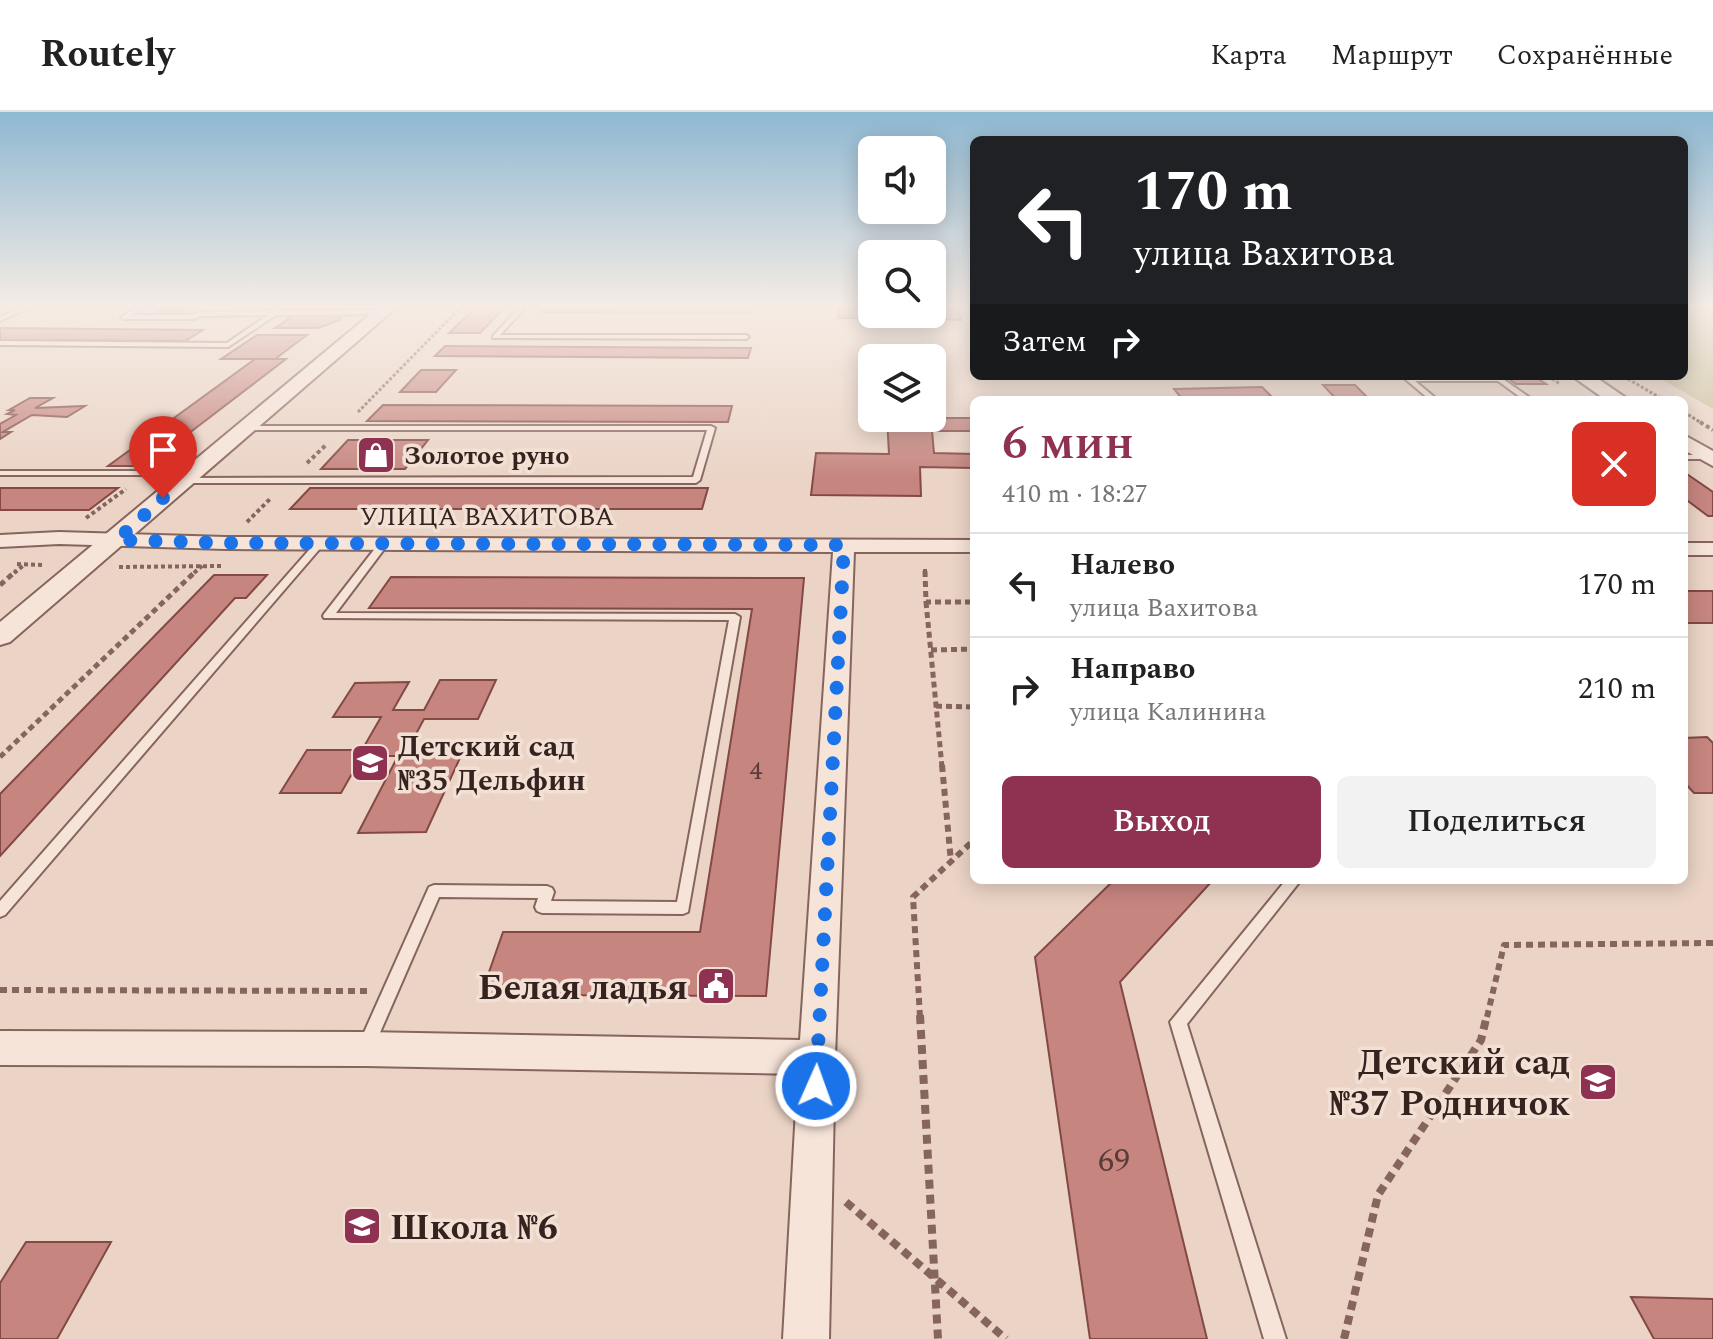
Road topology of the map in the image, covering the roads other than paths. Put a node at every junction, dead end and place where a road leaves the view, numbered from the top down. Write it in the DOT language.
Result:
graph roads {
  1 [pos="321,364"];
  2 [pos="1411,380"];
  3 [pos="1501,380"];
  4 [pos="1587,380"];
  5 [pos="1429,396"];
  6 [pos="1523,396"];
  7 [pos="1613,396"];
  8 [pos="245,428"];
  9 [pos="1688,444"];
  10 [pos="1688,457"];
  11 [pos="1710,458"];
  12 [pos="0,473"];
  13 [pos="188,477"];
  14 [pos="117,540"];
  15 [pos="0,541"];
  16 [pos="320,543"];
  17 [pos="383,544"];
  18 [pos="844,545"];
  19 [pos="970,546"];
  20 [pos="1688,549"];
  21 [pos="1713,549"];
  22 [pos="0,636"];
  23 [pos="1291,884"];
  24 [pos="0,911"];
  25 [pos="0,1048"];
  26 [pos="365,1049"];
  27 [pos="817,1057"];
  28 [pos="806,1339"];
  29 [pos="1275,1339"];
  1 -- 8 [label="street"];
  2 -- 5 [label="lane"];
  3 -- 6 [label="lane"];
  4 -- 7 [label="street"];
  8 -- 13 [label="street"];
  8 -- 13 [label="lane"];
  9 -- 11 [label="street"];
  10 -- 11 [label="lane"];
  12 -- 13 [label="lane"];
  13 -- 14 [label="street"];
  14 -- 15 [label="street, УЛИЦА ВАХИТОВА"];
  14 -- 16 [label="street, УЛИЦА ВАХИТОВА"];
  14 -- 22 [label="street"];
  16 -- 17 [label="street, УЛИЦА ВАХИТОВА"];
  16 -- 24 [label="lane"];
  17 -- 18 [label="street, УЛИЦА ВАХИТОВА"];
  17 -- 26 [label="lane"];
  18 -- 19 [label="street, УЛИЦА ВАХИТОВА"];
  18 -- 27 [label="street"];
  20 -- 21 [label="street"];
  23 -- 29 [label="lane"];
  25 -- 26 [label="street"];
  26 -- 27 [label="street"];
  27 -- 28 [label="street"];
}
